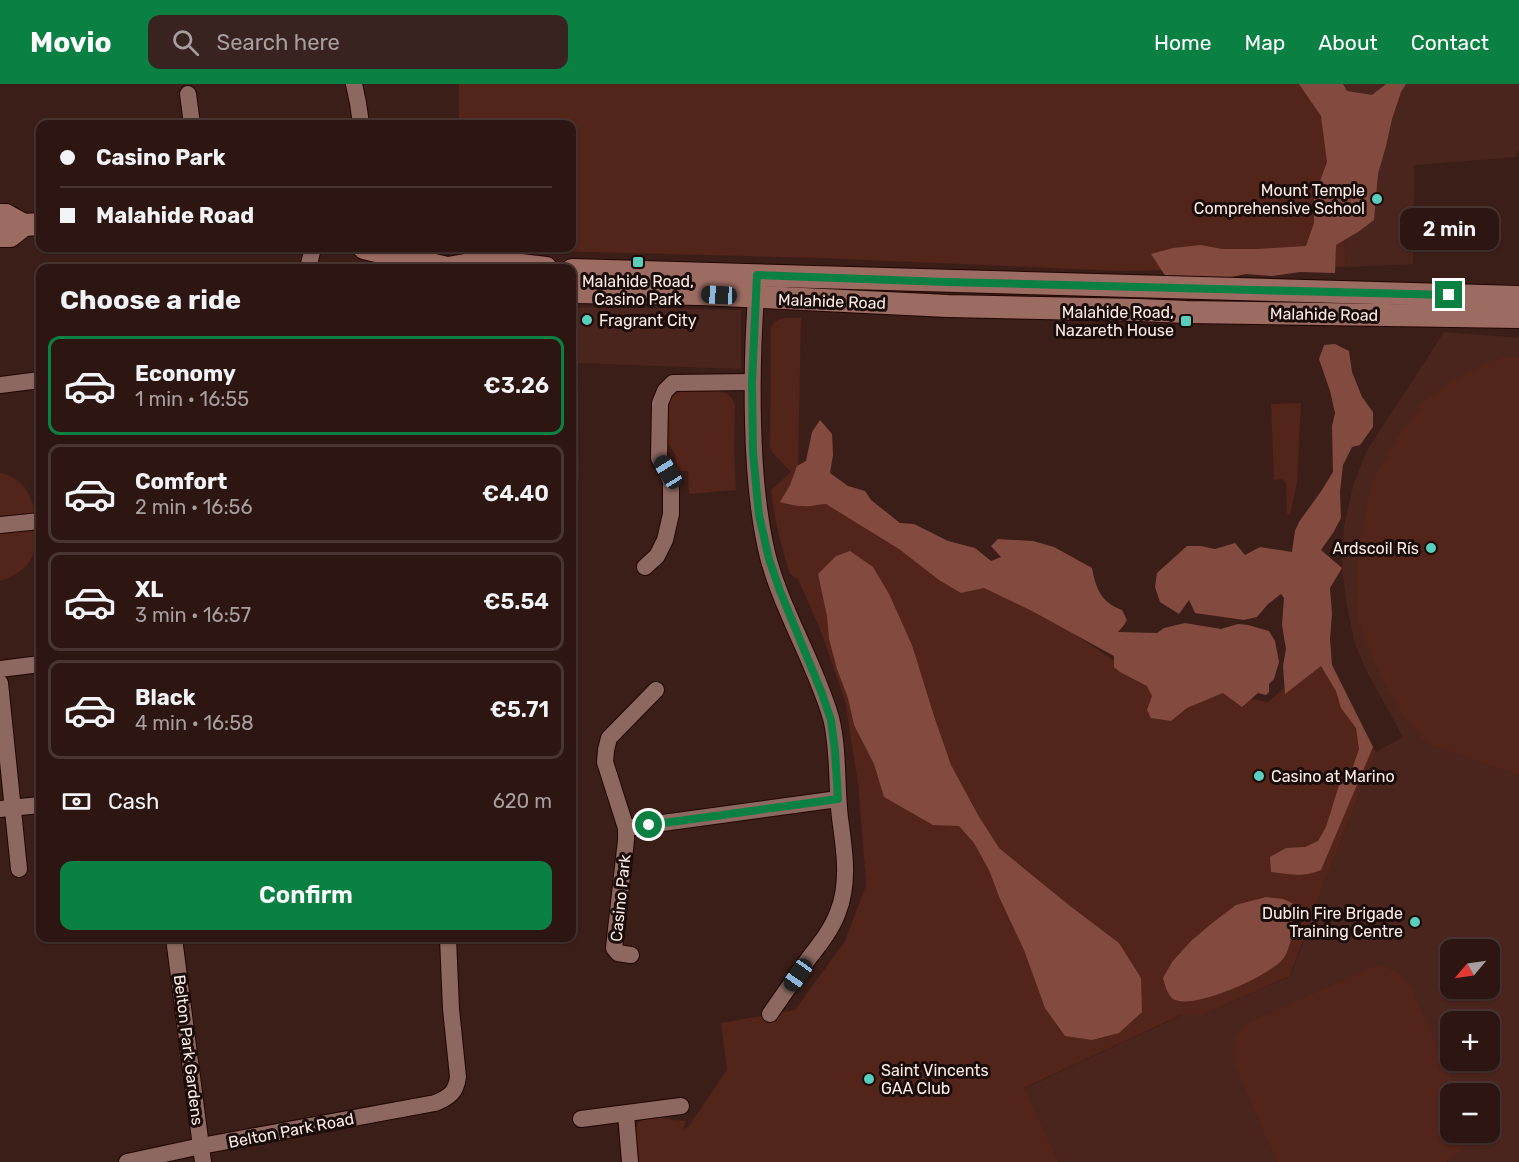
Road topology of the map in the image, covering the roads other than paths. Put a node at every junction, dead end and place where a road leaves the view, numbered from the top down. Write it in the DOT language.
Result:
graph roads {
  1 [pos="354,84"];
  2 [pos="188,94"];
  3 [pos="191,120"];
  4 [pos="360,120"];
  5 [pos="0,215"];
  6 [pos="32,225"];
  7 [pos="0,236"];
  8 [pos="381,252"];
  9 [pos="430,264"];
  10 [pos="470,264"];
  11 [pos="513,264"];
  12 [pos="576,270"];
  13 [pos="946,282"];
  14 [pos="757,286"];
  15 [pos="1140,287"];
  16 [pos="576,292"];
  17 [pos="1519,297"];
  18 [pos="1402,304"];
  19 [pos="948,306"];
  20 [pos="1138,310"];
  21 [pos="1519,318"];
  22 [pos="36,380"];
  23 [pos="752,382"];
  24 [pos="0,385"];
  25 [pos="36,521"];
  26 [pos="0,525"];
  27 [pos="645,567"];
  28 [pos="36,664"];
  29 [pos="0,669"];
  30 [pos="0,683"];
  31 [pos="656,690"];
  32 [pos="838,799"];
  33 [pos="36,805"];
  34 [pos="7,808"];
  35 [pos="626,828"];
  36 [pos="19,869"];
  37 [pos="175,942"];
  38 [pos="448,942"];
  39 [pos="631,955"];
  40 [pos="770,1014"];
  41 [pos="681,1106"];
  42 [pos="626,1114"];
  43 [pos="581,1119"];
  44 [pos="202,1154"];
  45 [pos="127,1162"];
  46 [pos="630,1162"];
  1 -- 4 [label="street"];
  2 -- 3 [label="street"];
  5 -- 6 [label="main road"];
  6 -- 7 [label="main road"];
  8 -- 9 [label="main road"];
  10 -- 11 [label="main road"];
  12 -- 14 [label="main road, Malahide Road"];
  13 -- 14 [label="main road, Malahide Road"];
  13 -- 15 [label="main road, Malahide Road"];
  13 -- 19 [label="main road"];
  14 -- 16 [label="main road, Malahide Road"];
  14 -- 19 [label="main road, Malahide Road"];
  14 -- 23 [label="street"];
  15 -- 18 [label="main road, Malahide Road"];
  15 -- 20 [label="main road"];
  17 -- 18 [label="main road, Malahide Road"];
  18 -- 20 [label="main road, Malahide Road"];
  18 -- 21 [label="main road, Malahide Road"];
  19 -- 20 [label="main road, Malahide Road"];
  22 -- 24 [label="street"];
  23 -- 27 [label="street"];
  23 -- 32 [label="street"];
  25 -- 26 [label="street"];
  28 -- 29 [label="street"];
  30 -- 34 [label="street"];
  31 -- 35 [label="street, Casino Park"];
  32 -- 35 [label="street"];
  32 -- 40 [label="street"];
  33 -- 34 [label="street"];
  34 -- 36 [label="street"];
  35 -- 39 [label="street, Casino Park"];
  37 -- 44 [label="street, Belton Park Gardens"];
  38 -- 44 [label="street, Belton Park Road"];
  41 -- 42 [label="street"];
  42 -- 43 [label="street"];
  42 -- 46 [label="street"];
  44 -- 45 [label="street, Belton Park Road"];
}
